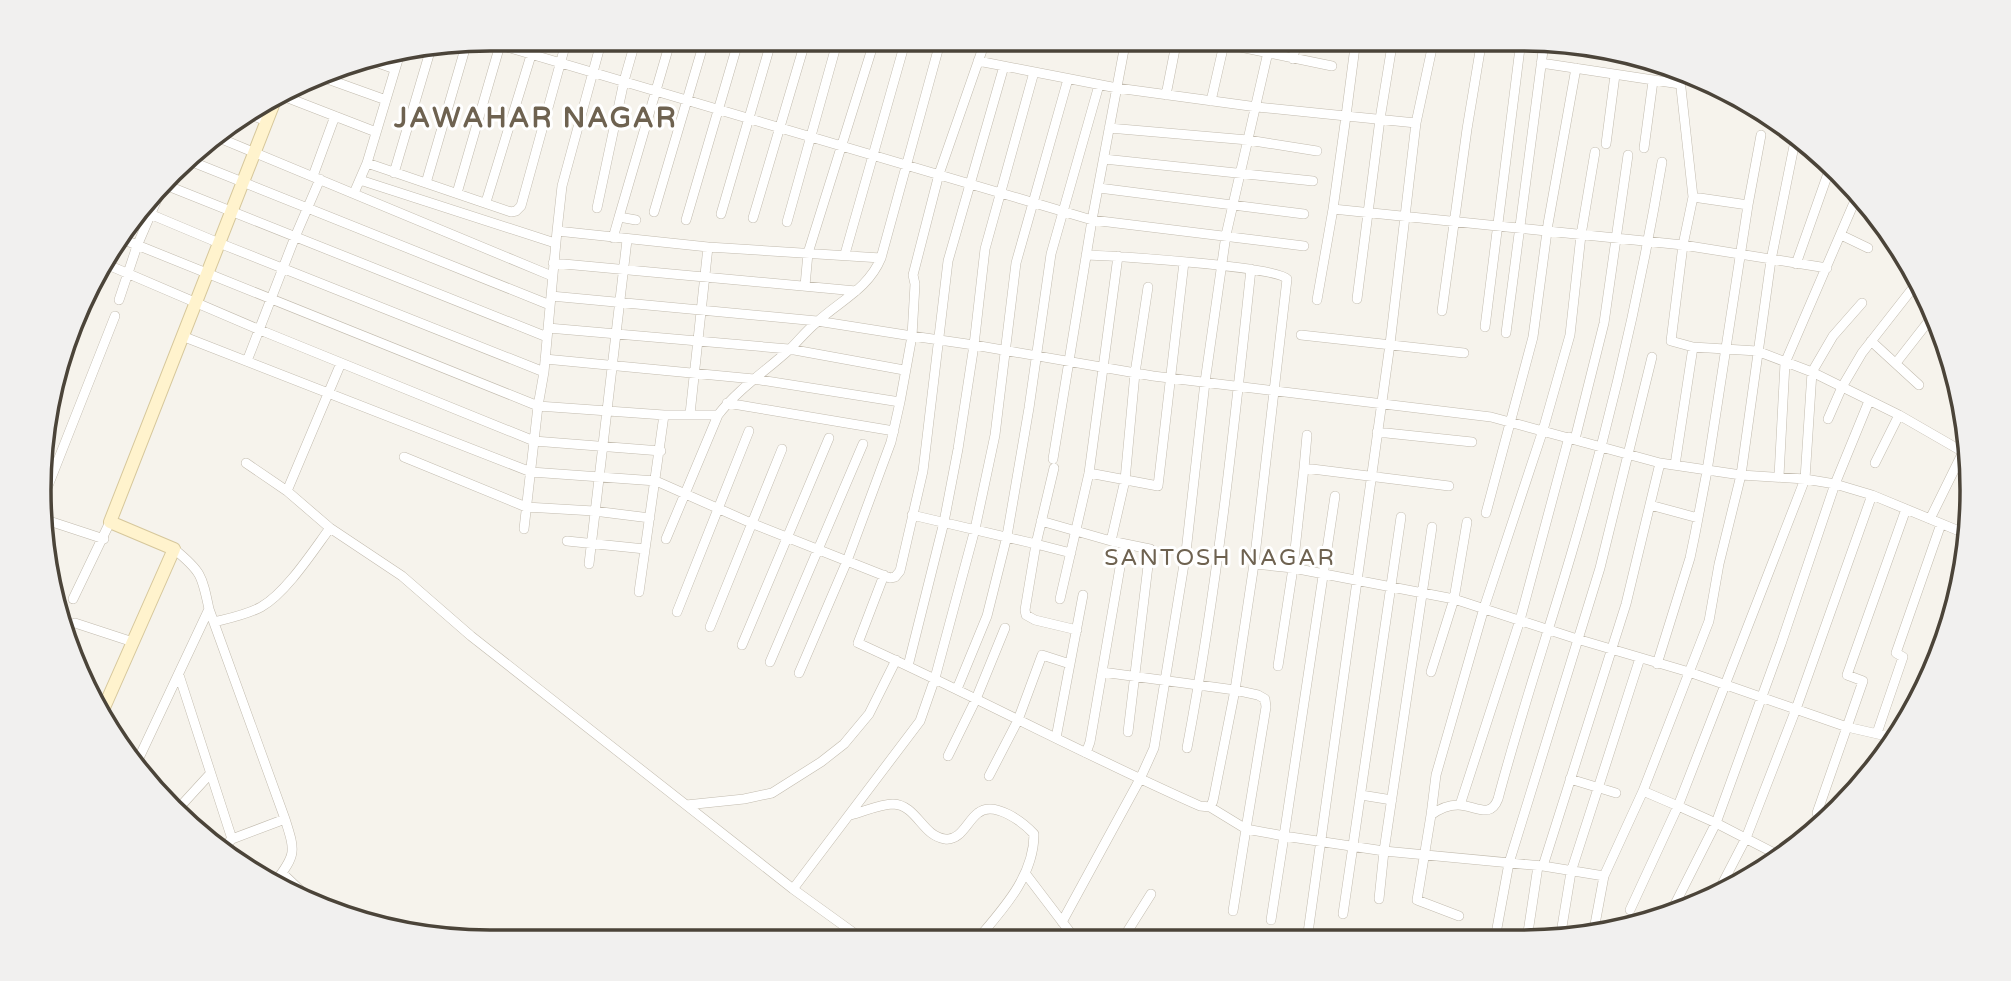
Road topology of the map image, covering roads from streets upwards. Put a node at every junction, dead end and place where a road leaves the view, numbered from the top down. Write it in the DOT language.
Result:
graph roads {
  1 [pos="498,51"];
  2 [pos="521,51"];
  3 [pos="532,51"];
  4 [pos="563,51"];
  5 [pos="599,51"];
  6 [pos="632,51"];
  7 [pos="667,51"];
  8 [pos="701,51"];
  9 [pos="734,51"];
  10 [pos="768,51"];
  11 [pos="802,51"];
  12 [pos="834,51"];
  13 [pos="871,51"];
  14 [pos="902,51"];
  15 [pos="937,51"];
  16 [pos="981,51"];
  17 [pos="1124,51"];
  18 [pos="1174,51"];
  19 [pos="1222,51"];
  20 [pos="1255,51"];
  21 [pos="1269,51"];
  22 [pos="1295,51"];
  23 [pos="1354,51"];
  24 [pos="1391,51"];
  25 [pos="1430,51"];
  26 [pos="1480,51"];
  27 [pos="1520,51"];
  28 [pos="464,52"];
  29 [pos="1543,52"];
  30 [pos="531,54"];
  31 [pos="1268,54"];
  32 [pos="429,56"];
  33 [pos="1293,59"];
  34 [pos="398,61"];
  35 [pos="978,61"];
  36 [pos="560,62"];
  37 [pos="1541,63"];
  38 [pos="383,65"];
  39 [pos="1004,66"];
  40 [pos="1332,66"];
  41 [pos="1576,68"];
  42 [pos="395,69"];
  43 [pos="593,72"];
  44 [pos="1034,72"];
  45 [pos="1615,75"];
  46 [pos="1068,79"];
  47 [pos="332,80"];
  48 [pos="624,81"];
  49 [pos="1653,81"];
  50 [pos="1680,81"];
  51 [pos="1680,84"];
  52 [pos="1099,85"];
  53 [pos="1117,88"];
  54 [pos="656,91"];
  55 [pos="1166,95"];
  56 [pos="291,99"];
  57 [pos="386,100"];
  58 [pos="687,100"];
  59 [pos="1211,101"];
  60 [pos="1257,107"];
  61 [pos="718,109"];
  62 [pos="271,110"];
  63 [pos="335,116"];
  64 [pos="1346,116"];
  65 [pos="258,118"];
  66 [pos="749,118"];
  67 [pos="1380,119"];
  68 [pos="267,121"];
  69 [pos="1416,123"];
  70 [pos="779,127"];
  71 [pos="1109,128"];
  72 [pos="376,131"];
  73 [pos="1761,135"];
  74 [pos="811,136"];
  75 [pos="225,140"];
  76 [pos="1248,140"];
  77 [pos="1606,144"];
  78 [pos="843,146"];
  79 [pos="1794,147"];
  80 [pos="1644,148"];
  81 [pos="1317,151"];
  82 [pos="255,152"];
  83 [pos="1595,152"];
  84 [pos="872,155"];
  85 [pos="1628,155"];
  86 [pos="1104,159"];
  87 [pos="1662,162"];
  88 [pos="367,163"];
  89 [pos="197,164"];
  90 [pos="905,164"];
  91 [pos="1240,172"];
  92 [pos="394,173"];
  93 [pos="939,174"];
  94 [pos="1827,176"];
  95 [pos="317,178"];
  96 [pos="360,180"];
  97 [pos="244,181"];
  98 [pos="1313,181"];
  99 [pos="426,183"];
  100 [pos="969,183"];
  101 [pos="173,188"];
  102 [pos="1098,188"];
  103 [pos="1001,192"];
  104 [pos="354,193"];
  105 [pos="457,193"];
  106 [pos="1693,197"];
  107 [pos="486,202"];
  108 [pos="1032,202"];
  109 [pos="1232,204"];
  110 [pos="1748,205"];
  111 [pos="1853,205"];
  112 [pos="308,208"];
  113 [pos="597,208"];
  114 [pos="1333,209"];
  115 [pos="232,210"];
  116 [pos="1063,211"];
  117 [pos="654,212"];
  118 [pos="1368,213"];
  119 [pos="150,214"];
  120 [pos="721,214"];
  121 [pos="1304,214"];
  122 [pos="619,217"];
  123 [pos="1407,217"];
  124 [pos="146,218"];
  125 [pos="753,218"];
  126 [pos="636,220"];
  127 [pos="686,220"];
  128 [pos="1092,220"];
  129 [pos="787,222"];
  130 [pos="1454,222"];
  131 [pos="1499,226"];
  132 [pos="1520,229"];
  133 [pos="557,231"];
  134 [pos="1548,231"];
  135 [pos="1226,235"];
  136 [pos="1581,235"];
  137 [pos="1841,235"];
  138 [pos="295,237"];
  139 [pos="613,238"];
  140 [pos="1616,238"];
  141 [pos="626,240"];
  142 [pos="128,242"];
  143 [pos="1649,242"];
  144 [pos="219,243"];
  145 [pos="555,243"];
  146 [pos="1683,245"];
  147 [pos="137,246"];
  148 [pos="1304,246"];
  149 [pos="708,247"];
  150 [pos="1868,248"];
  151 [pos="808,253"];
  152 [pos="845,254"];
  153 [pos="1741,254"];
  154 [pos="1086,255"];
  155 [pos="1118,256"];
  156 [pos="881,258"];
  157 [pos="1771,260"];
  158 [pos="553,262"];
  159 [pos="1184,262"];
  160 [pos="1796,264"];
  161 [pos="1221,266"];
  162 [pos="113,267"];
  163 [pos="1827,268"];
  164 [pos="284,269"];
  165 [pos="625,270"];
  166 [pos="1251,270"];
  167 [pos="129,273"];
  168 [pos="207,273"];
  169 [pos="552,276"];
  170 [pos="704,277"];
  171 [pos="805,286"];
  172 [pos="1147,287"];
  173 [pos="1912,290"];
  174 [pos="856,291"];
  175 [pos="272,298"];
  176 [pos="1357,299"];
  177 [pos="119,300"];
  178 [pos="551,300"];
  179 [pos="1317,300"];
  180 [pos="195,303"];
  181 [pos="620,303"];
  182 [pos="1862,303"];
  183 [pos="701,309"];
  184 [pos="1442,311"];
  185 [pos="115,316"];
  186 [pos="817,321"];
  187 [pos="1927,323"];
  188 [pos="1485,327"];
  189 [pos="260,330"];
  190 [pos="1506,332"];
  191 [pos="547,333"];
  192 [pos="615,335"];
  193 [pos="1301,335"];
  194 [pos="182,336"];
  195 [pos="912,336"];
  196 [pos="940,340"];
  197 [pos="1871,341"];
  198 [pos="697,342"];
  199 [pos="1390,344"];
  200 [pos="974,345"];
  201 [pos="1693,347"];
  202 [pos="789,349"];
  203 [pos="1006,350"];
  204 [pos="1724,350"];
  205 [pos="1756,351"];
  206 [pos="1464,353"];
  207 [pos="1035,355"];
  208 [pos="1653,356"];
  209 [pos="545,359"];
  210 [pos="247,361"];
  211 [pos="1068,362"];
  212 [pos="341,363"];
  213 [pos="1785,363"];
  214 [pos="1896,363"];
  215 [pos="613,364"];
  216 [pos="1103,367"];
  217 [pos="905,370"];
  218 [pos="544,372"];
  219 [pos="1812,372"];
  220 [pos="1135,373"];
  221 [pos="694,374"];
  222 [pos="1172,378"];
  223 [pos="754,379"];
  224 [pos="1205,382"];
  225 [pos="1919,385"];
  226 [pos="1238,386"];
  227 [pos="1842,387"];
  228 [pos="1273,390"];
  229 [pos="329,393"];
  230 [pos="1869,401"];
  231 [pos="900,402"];
  232 [pos="727,403"];
  233 [pos="1381,403"];
  234 [pos="538,406"];
  235 [pos="608,411"];
  236 [pos="691,414"];
  237 [pos="664,415"];
  238 [pos="718,415"];
  239 [pos="1899,415"];
  240 [pos="1828,419"];
  241 [pos="1510,422"];
  242 [pos="1543,430"];
  243 [pos="749,431"];
  244 [pos="894,431"];
  245 [pos="1377,432"];
  246 [pos="1307,435"];
  247 [pos="829,438"];
  248 [pos="1572,438"];
  249 [pos="534,441"];
  250 [pos="1472,442"];
  251 [pos="863,444"];
  252 [pos="604,445"];
  253 [pos="1601,446"];
  254 [pos="782,449"];
  255 [pos="1958,449"];
  256 [pos="661,451"];
  257 [pos="1629,453"];
  258 [pos="404,457"];
  259 [pos="246,463"];
  260 [pos="1660,463"];
  261 [pos="1875,463"];
  262 [pos="1959,463"];
  263 [pos="1675,465"];
  264 [pos="1304,468"];
  265 [pos="1707,471"];
  266 [pos="531,472"];
  267 [pos="1089,473"];
  268 [pos="1741,475"];
  269 [pos="1779,476"];
  270 [pos="51,477"];
  271 [pos="599,477"];
  272 [pos="1371,478"];
  273 [pos="1805,479"];
  274 [pos="1125,480"];
  275 [pos="656,481"];
  276 [pos="1835,484"];
  277 [pos="1449,486"];
  278 [pos="287,491"];
  279 [pos="684,494"];
  280 [pos="1872,495"];
  281 [pos="1335,496"];
  282 [pos="1650,505"];
  283 [pos="526,508"];
  284 [pos="718,509"];
  285 [pos="1906,509"];
  286 [pos="594,511"];
  287 [pos="1486,513"];
  288 [pos="912,515"];
  289 [pos="1401,517"];
  290 [pos="650,518"];
  291 [pos="1698,518"];
  292 [pos="1930,519"];
  293 [pos="1041,521"];
  294 [pos="52,522"];
  295 [pos="110,522"];
  296 [pos="944,522"];
  297 [pos="1467,522"];
  298 [pos="751,523"];
  299 [pos="1941,524"];
  300 [pos="1433,527"];
  301 [pos="330,528"];
  302 [pos="524,529"];
  303 [pos="975,529"];
  304 [pos="1077,531"];
  305 [pos="1958,531"];
  306 [pos="1007,536"];
  307 [pos="787,538"];
  308 [pos="104,539"];
  309 [pos="666,539"];
  310 [pos="567,541"];
  311 [pos="1111,541"];
  312 [pos="592,543"];
  313 [pos="1036,544"];
  314 [pos="1124,544"];
  315 [pos="174,549"];
  316 [pos="645,549"];
  317 [pos="818,550"];
  318 [pos="1071,553"];
  319 [pos="847,561"];
  320 [pos="589,564"];
  321 [pos="1254,564"];
  322 [pos="1293,568"];
  323 [pos="1325,574"];
  324 [pos="884,575"];
  325 [pos="1356,580"];
  326 [pos="1391,587"];
  327 [pos="639,592"];
  328 [pos="1424,593"];
  329 [pos="1083,594"];
  330 [pos="1060,598"];
  331 [pos="73,599"];
  332 [pos="1454,599"];
  333 [pos="1484,608"];
  334 [pos="209,609"];
  335 [pos="677,612"];
  336 [pos="1520,620"];
  337 [pos="214,622"];
  338 [pos="75,623"];
  339 [pos="710,627"];
  340 [pos="1005,628"];
  341 [pos="1548,629"];
  342 [pos="1076,630"];
  343 [pos="1577,639"];
  344 [pos="133,642"];
  345 [pos="742,645"];
  346 [pos="1612,649"];
  347 [pos="1640,658"];
  348 [pos="896,660"];
  349 [pos="770,662"];
  350 [pos="1070,664"];
  351 [pos="1657,664"];
  352 [pos="908,666"];
  353 [pos="1278,666"];
  354 [pos="1102,672"];
  355 [pos="1430,672"];
  356 [pos="1689,672"];
  357 [pos="799,673"];
  358 [pos="179,675"];
  359 [pos="1136,676"];
  360 [pos="935,678"];
  361 [pos="1164,679"];
  362 [pos="1725,684"];
  363 [pos="1199,685"];
  364 [pos="957,689"];
  365 [pos="1235,690"];
  366 [pos="1761,698"];
  367 [pos="976,699"];
  368 [pos="105,700"];
  369 [pos="1796,709"];
  370 [pos="1018,720"];
  371 [pos="1847,727"];
  372 [pos="1128,732"];
  373 [pos="1877,733"];
  374 [pos="1886,735"];
  375 [pos="1056,738"];
  376 [pos="1187,748"];
  377 [pos="1086,753"];
  378 [pos="140,756"];
  379 [pos="948,756"];
  380 [pos="209,774"];
  381 [pos="989,776"];
  382 [pos="1140,779"];
  383 [pos="1570,779"];
  384 [pos="1598,787"];
  385 [pos="1643,791"];
  386 [pos="1616,793"];
  387 [pos="1361,795"];
  388 [pos="1392,800"];
  389 [pos="183,804"];
  390 [pos="686,805"];
  391 [pos="1460,805"];
  392 [pos="1678,806"];
  393 [pos="1210,807"];
  394 [pos="1817,813"];
  395 [pos="1431,814"];
  396 [pos="851,815"];
  397 [pos="285,819"];
  398 [pos="1716,823"];
  399 [pos="1246,829"];
  400 [pos="1284,836"];
  401 [pos="1746,838"];
  402 [pos="232,839"];
  403 [pos="1319,841"];
  404 [pos="228,843"];
  405 [pos="1353,846"];
  406 [pos="1384,851"];
  407 [pos="1769,853"];
  408 [pos="1424,856"];
  409 [pos="1509,863"];
  410 [pos="1540,866"];
  411 [pos="1571,872"];
  412 [pos="282,873"];
  413 [pos="1026,873"];
  414 [pos="280,876"];
  415 [pos="1604,876"];
  416 [pos="1724,880"];
  417 [pos="293,883"];
  418 [pos="793,889"];
  419 [pos="1151,894"];
  420 [pos="1379,899"];
  421 [pos="1676,902"];
  422 [pos="1630,910"];
  423 [pos="1233,911"];
  424 [pos="1343,914"];
  425 [pos="1459,916"];
  426 [pos="1271,920"];
  427 [pos="1062,922"];
  428 [pos="1594,924"];
  429 [pos="1562,928"];
  430 [pos="850,930"];
  431 [pos="985,930"];
  432 [pos="1068,930"];
  433 [pos="1128,930"];
  434 [pos="1308,930"];
  435 [pos="1497,930"];
  436 [pos="1529,930"];
  1 -- 105 [label="street"];
  2 -- 30 [label="street"];
  3 -- 30 [label="street"];
  4 -- 36 [label="street"];
  5 -- 43 [label="street"];
  6 -- 48 [label="street"];
  7 -- 54 [label="street"];
  8 -- 58 [label="street"];
  9 -- 61 [label="street"];
  10 -- 66 [label="street"];
  11 -- 70 [label="street"];
  12 -- 74 [label="street"];
  13 -- 78 [label="street"];
  14 -- 84 [label="street"];
  15 -- 90 [label="street"];
  16 -- 35 [label="street"];
  17 -- 53 [label="street"];
  18 -- 55 [label="street"];
  19 -- 59 [label="street"];
  20 -- 31 [label="street"];
  21 -- 31 [label="street"];
  22 -- 33 [label="street"];
  23 -- 64 [label="street"];
  24 -- 67 [label="street"];
  25 -- 69 [label="street"];
  26 -- 130 [label="street"];
  27 -- 131 [label="street"];
  28 -- 99 [label="street"];
  29 -- 37 [label="street"];
  30 -- 36 [label="street"];
  30 -- 107 [label="street"];
  31 -- 33 [label="street"];
  31 -- 60 [label="street"];
  32 -- 92 [label="street"];
  33 -- 40 [label="street"];
  34 -- 42 [label="street"];
  35 -- 39 [label="street"];
  35 -- 93 [label="street"];
  36 -- 43 [label="street"];
  36 -- 107 [label="street"];
  37 -- 41 [label="street"];
  37 -- 132 [label="street"];
  38 -- 42 [label="street"];
  39 -- 44 [label="street"];
  39 -- 100 [label="street"];
  41 -- 45 [label="street"];
  41 -- 134 [label="street"];
  42 -- 57 [label="street"];
  43 -- 48 [label="street"];
  43 -- 133 [label="street"];
  44 -- 46 [label="street"];
  44 -- 103 [label="street"];
  45 -- 49 [label="street"];
  45 -- 77 [label="street"];
  46 -- 52 [label="street"];
  46 -- 108 [label="street"];
  47 -- 57 [label="street"];
  48 -- 54 [label="street"];
  48 -- 113 [label="street"];
  49 -- 51 [label="street"];
  49 -- 80 [label="street"];
  50 -- 51 [label="street"];
  51 -- 106 [label="street"];
  52 -- 53 [label="street"];
  52 -- 116 [label="street"];
  53 -- 55 [label="street"];
  53 -- 71 [label="street"];
  54 -- 58 [label="street"];
  54 -- 122 [label="street"];
  55 -- 59 [label="street"];
  56 -- 63 [label="street"];
  57 -- 72 [label="street"];
  58 -- 61 [label="street"];
  58 -- 117 [label="street"];
  59 -- 60 [label="street"];
  60 -- 64 [label="street"];
  60 -- 76 [label="street"];
  61 -- 66 [label="street"];
  61 -- 127 [label="street"];
  62 -- 68 [label="street"];
  63 -- 72 [label="street"];
  63 -- 95 [label="street"];
  64 -- 67 [label="street"];
  64 -- 114 [label="street"];
  65 -- 68 [label="street"];
  66 -- 70 [label="street"];
  66 -- 120 [label="street"];
  67 -- 69 [label="street"];
  67 -- 118 [label="street"];
  68 -- 82 [label="street"];
  69 -- 123 [label="street"];
  70 -- 74 [label="street"];
  70 -- 125 [label="street"];
  71 -- 76 [label="street"];
  71 -- 86 [label="street"];
  72 -- 88 [label="street"];
  73 -- 110 [label="street"];
  74 -- 78 [label="street"];
  74 -- 129 [label="street"];
  75 -- 82 [label="street"];
  76 -- 81 [label="street"];
  76 -- 91 [label="street"];
  78 -- 84 [label="street"];
  78 -- 151 [label="street"];
  79 -- 157 [label="street"];
  82 -- 95 [label="street"];
  82 -- 97 [label="street"];
  83 -- 136 [label="street"];
  84 -- 90 [label="street"];
  84 -- 152 [label="street"];
  85 -- 140 [label="street"];
  86 -- 91 [label="street"];
  86 -- 102 [label="street"];
  87 -- 143 [label="street"];
  88 -- 92 [label="street"];
  88 -- 96 [label="street"];
  89 -- 97 [label="street"];
  90 -- 93 [label="street"];
  90 -- 156 [label="street"];
  91 -- 98 [label="street"];
  91 -- 109 [label="street"];
  92 -- 99 [label="street"];
  93 -- 100 [label="street"];
  93 -- 195 [label="street"];
  94 -- 160 [label="street"];
  95 -- 104 [label="street"];
  95 -- 112 [label="street"];
  96 -- 104 [label="street"];
  96 -- 145 [label="street"];
  97 -- 112 [label="street"];
  97 -- 115 [label="street"];
  99 -- 105 [label="street"];
  100 -- 103 [label="street"];
  100 -- 196 [label="street"];
  101 -- 115 [label="street"];
  102 -- 109 [label="street"];
  102 -- 128 [label="street"];
  103 -- 108 [label="street"];
  103 -- 200 [label="street"];
  104 -- 169 [label="street"];
  105 -- 107 [label="street"];
  106 -- 110 [label="street"];
  106 -- 146 [label="street"];
  108 -- 116 [label="street"];
  108 -- 203 [label="street"];
  109 -- 121 [label="street"];
  109 -- 135 [label="street"];
  110 -- 153 [label="street"];
  111 -- 137 [label="street"];
  112 -- 138 [label="street"];
  112 -- 178 [label="street"];
  114 -- 118 [label="street"];
  114 -- 179 [label="street"];
  115 -- 138 [label="street"];
  115 -- 144 [label="street"];
  116 -- 128 [label="street"];
  116 -- 207 [label="street"];
  118 -- 123 [label="street"];
  118 -- 176 [label="street"];
  119 -- 144 [label="street"];
  122 -- 126 [label="street"];
  122 -- 139 [label="street"];
  123 -- 130 [label="street"];
  123 -- 199 [label="street"];
  124 -- 147 [label="street"];
  128 -- 135 [label="street"];
  128 -- 154 [label="street"];
  130 -- 131 [label="street"];
  130 -- 184 [label="street"];
  131 -- 132 [label="street"];
  131 -- 188 [label="street"];
  132 -- 134 [label="street"];
  132 -- 190 [label="street"];
  133 -- 139 [label="street"];
  133 -- 145 [label="street"];
  134 -- 136 [label="street"];
  134 -- 241 [label="street"];
  135 -- 148 [label="street"];
  135 -- 161 [label="street"];
  136 -- 140 [label="street"];
  136 -- 242 [label="street"];
  137 -- 150 [label="street"];
  137 -- 163 [label="street"];
  138 -- 164 [label="street"];
  138 -- 191 [label="street"];
  139 -- 141 [label="street"];
  140 -- 143 [label="street"];
  140 -- 248 [label="street"];
  141 -- 149 [label="street"];
  141 -- 165 [label="street"];
  142 -- 147 [label="street"];
  143 -- 146 [label="street"];
  143 -- 253 [label="street"];
  144 -- 164 [label="street"];
  144 -- 168 [label="street"];
  145 -- 158 [label="street"];
  146 -- 153 [label="street"];
  146 -- 201 [label="street"];
  147 -- 167 [label="street"];
  147 -- 168 [label="street"];
  149 -- 151 [label="street"];
  149 -- 170 [label="street"];
  151 -- 152 [label="street"];
  151 -- 171 [label="street"];
  152 -- 156 [label="street"];
  153 -- 157 [label="street"];
  153 -- 204 [label="street"];
  154 -- 155 [label="street"];
  154 -- 211 [label="street"];
  155 -- 159 [label="street"];
  155 -- 216 [label="street"];
  156 -- 174 [label="street"];
  157 -- 160 [label="street"];
  157 -- 205 [label="street"];
  158 -- 165 [label="street"];
  158 -- 169 [label="street"];
  159 -- 161 [label="street"];
  159 -- 222 [label="street"];
  160 -- 163 [label="street"];
  161 -- 166 [label="street"];
  161 -- 224 [label="street"];
  162 -- 167 [label="street"];
  163 -- 213 [label="street"];
  164 -- 175 [label="street"];
  164 -- 218 [label="street"];
  165 -- 170 [label="street"];
  165 -- 181 [label="street"];
  166 -- 226 [label="street"];
  166 -- 228 [label="street"];
  167 -- 177 [label="street"];
  167 -- 180 [label="street"];
  168 -- 175 [label="street"];
  168 -- 180 [label="street"];
  169 -- 178 [label="street"];
  170 -- 171 [label="street"];
  170 -- 183 [label="street"];
  171 -- 174 [label="street"];
  172 -- 220 [label="street"];
  173 -- 197 [label="street"];
  174 -- 186 [label="street"];
  175 -- 189 [label="street"];
  175 -- 234 [label="street"];
  178 -- 181 [label="street"];
  178 -- 191 [label="street"];
  180 -- 189 [label="street"];
  180 -- 194 [label="street"];
  181 -- 183 [label="street"];
  181 -- 192 [label="street"];
  182 -- 219 [label="street"];
  183 -- 186 [label="street"];
  183 -- 198 [label="street"];
  185 -- 270 [label="street"];
  186 -- 195 [label="street"];
  186 -- 202 [label="street"];
  187 -- 214 [label="street"];
  189 -- 210 [label="street"];
  189 -- 212 [label="street"];
  191 -- 192 [label="street"];
  191 -- 209 [label="street"];
  192 -- 198 [label="street"];
  192 -- 215 [label="street"];
  193 -- 199 [label="street"];
  194 -- 210 [label="street"];
  194 -- 295 [label="street"];
  195 -- 196 [label="street"];
  195 -- 217 [label="street"];
  196 -- 200 [label="street"];
  196 -- 288 [label="street"];
  197 -- 214 [label="street"];
  197 -- 227 [label="street"];
  198 -- 202 [label="street"];
  198 -- 221 [label="street"];
  199 -- 206 [label="street"];
  199 -- 233 [label="street"];
  200 -- 203 [label="street"];
  200 -- 296 [label="street"];
  201 -- 204 [label="street"];
  201 -- 263 [label="street"];
  202 -- 217 [label="street"];
  202 -- 223 [label="street"];
  203 -- 207 [label="street"];
  203 -- 303 [label="street"];
  204 -- 205 [label="street"];
  204 -- 265 [label="street"];
  205 -- 213 [label="street"];
  205 -- 268 [label="street"];
  207 -- 211 [label="street"];
  207 -- 306 [label="street"];
  208 -- 257 [label="street"];
  209 -- 215 [label="street"];
  209 -- 218 [label="street"];
  210 -- 229 [label="street"];
  211 -- 216 [label="street"];
  211 -- 293 [label="street"];
  212 -- 229 [label="street"];
  212 -- 249 [label="street"];
  213 -- 219 [label="street"];
  213 -- 269 [label="street"];
  214 -- 225 [label="street"];
  215 -- 221 [label="street"];
  215 -- 235 [label="street"];
  216 -- 220 [label="street"];
  216 -- 267 [label="street"];
  217 -- 231 [label="street"];
  218 -- 234 [label="street"];
  219 -- 227 [label="street"];
  219 -- 273 [label="street"];
  220 -- 222 [label="street"];
  220 -- 274 [label="street"];
  221 -- 223 [label="street"];
  221 -- 236 [label="street"];
  222 -- 224 [label="street"];
  222 -- 274 [label="street"];
  223 -- 231 [label="street"];
  223 -- 232 [label="street"];
  224 -- 226 [label="street"];
  224 -- 361 [label="street"];
  226 -- 228 [label="street"];
  226 -- 363 [label="street"];
  227 -- 230 [label="street"];
  227 -- 240 [label="street"];
  228 -- 233 [label="street"];
  228 -- 321 [label="street"];
  229 -- 266 [label="street"];
  229 -- 278 [label="street"];
  230 -- 239 [label="street"];
  230 -- 276 [label="street"];
  231 -- 244 [label="street"];
  232 -- 238 [label="street"];
  232 -- 244 [label="street"];
  233 -- 241 [label="street"];
  233 -- 245 [label="street"];
  234 -- 235 [label="street"];
  234 -- 249 [label="street"];
  235 -- 237 [label="street"];
  235 -- 252 [label="street"];
  236 -- 237 [label="street"];
  236 -- 238 [label="street"];
  237 -- 256 [label="street"];
  238 -- 279 [label="street"];
  239 -- 255 [label="street"];
  239 -- 261 [label="street"];
  241 -- 242 [label="street"];
  241 -- 287 [label="street"];
  242 -- 248 [label="street"];
  242 -- 333 [label="street"];
  243 -- 284 [label="street"];
  244 -- 319 [label="street"];
  245 -- 250 [label="street"];
  245 -- 272 [label="street"];
  246 -- 264 [label="street"];
  247 -- 307 [label="street"];
  248 -- 253 [label="street"];
  248 -- 336 [label="street"];
  249 -- 252 [label="street"];
  249 -- 266 [label="street"];
  251 -- 317 [label="street"];
  252 -- 256 [label="street"];
  252 -- 271 [label="street"];
  253 -- 257 [label="street"];
  253 -- 341 [label="street"];
  254 -- 298 [label="street"];
  256 -- 275 [label="street"];
  257 -- 260 [label="street"];
  257 -- 343 [label="street"];
  258 -- 283 [label="street"];
  259 -- 278 [label="street"];
  260 -- 263 [label="street"];
  260 -- 282 [label="street"];
  262 -- 292 [label="street"];
  263 -- 265 [label="street"];
  264 -- 272 [label="street"];
  264 -- 322 [label="street"];
  265 -- 268 [label="street"];
  265 -- 291 [label="street"];
  266 -- 271 [label="street"];
  266 -- 283 [label="street"];
  267 -- 274 [label="street"];
  267 -- 304 [label="street"];
  268 -- 269 [label="street"];
  268 -- 356 [label="street"];
  269 -- 273 [label="street"];
  271 -- 275 [label="street"];
  271 -- 286 [label="street"];
  272 -- 277 [label="street"];
  272 -- 325 [label="street"];
  273 -- 276 [label="street"];
  273 -- 362 [label="street"];
  274 -- 311 [label="street"];
  275 -- 279 [label="street"];
  275 -- 290 [label="street"];
  276 -- 280 [label="street"];
  276 -- 366 [label="street"];
  278 -- 301 [label="street"];
  279 -- 284 [label="street"];
  279 -- 309 [label="street"];
  280 -- 285 [label="street"];
  280 -- 369 [label="street"];
  281 -- 323 [label="street"];
  282 -- 291 [label="street"];
  282 -- 346 [label="street"];
  283 -- 286 [label="street"];
  283 -- 302 [label="street"];
  284 -- 298 [label="street"];
  284 -- 335 [label="street"];
  285 -- 292 [label="street"];
  285 -- 371 [label="street"];
  286 -- 290 [label="street"];
  286 -- 312 [label="street"];
  288 -- 296 [label="street"];
  288 -- 324 [label="street"];
  289 -- 326 [label="street"];
  290 -- 316 [label="street"];
  291 -- 351 [label="street"];
  292 -- 299 [label="street"];
  293 -- 304 [label="street"];
  293 -- 313 [label="street"];
  294 -- 308 [label="street"];
  295 -- 308 [label="street"];
  295 -- 315 [label="street"];
  296 -- 303 [label="street"];
  296 -- 352 [label="street"];
  297 -- 332 [label="street"];
  298 -- 307 [label="street"];
  298 -- 339 [label="street"];
  299 -- 305 [label="street"];
  299 -- 373 [label="street"];
  300 -- 328 [label="street"];
  301 -- 337 [label="street"];
  301 -- 390 [label="street"];
  303 -- 306 [label="street"];
  303 -- 360 [label="street"];
  304 -- 311 [label="street"];
  304 -- 318 [label="street"];
  306 -- 313 [label="street"];
  306 -- 364 [label="street"];
  307 -- 317 [label="street"];
  307 -- 345 [label="street"];
  308 -- 331 [label="street"];
  310 -- 312 [label="street"];
  311 -- 314 [label="street"];
  312 -- 316 [label="street"];
  312 -- 320 [label="street"];
  313 -- 318 [label="street"];
  313 -- 342 [label="street"];
  314 -- 354 [label="street"];
  314 -- 359 [label="street"];
  315 -- 334 [label="street"];
  315 -- 344 [label="street"];
  316 -- 327 [label="street"];
  317 -- 319 [label="street"];
  317 -- 349 [label="street"];
  318 -- 330 [label="street"];
  319 -- 324 [label="street"];
  319 -- 357 [label="street"];
  321 -- 322 [label="street"];
  321 -- 365 [label="street"];
  322 -- 323 [label="street"];
  322 -- 353 [label="street"];
  323 -- 325 [label="street"];
  323 -- 400 [label="street"];
  324 -- 348 [label="street"];
  325 -- 326 [label="street"];
  325 -- 403 [label="street"];
  326 -- 328 [label="street"];
  326 -- 387 [label="street"];
  328 -- 332 [label="street"];
  328 -- 388 [label="street"];
  329 -- 342 [label="street"];
  332 -- 333 [label="street"];
  332 -- 355 [label="street"];
  333 -- 336 [label="street"];
  333 -- 395 [label="street"];
  334 -- 337 [label="street"];
  334 -- 358 [label="street"];
  336 -- 341 [label="street"];
  336 -- 391 [label="street"];
  337 -- 397 [label="street"];
  338 -- 344 [label="street"];
  340 -- 367 [label="street"];
  341 -- 343 [label="street"];
  341 -- 391 [label="street"];
  342 -- 350 [label="street"];
  343 -- 346 [label="street"];
  343 -- 409 [label="street"];
  344 -- 368 [label="street"];
  346 -- 347 [label="street"];
  346 -- 383 [label="street"];
  347 -- 351 [label="street"];
  347 -- 384 [label="street"];
  348 -- 352 [label="street"];
  348 -- 390 [label="street"];
  350 -- 370 [label="street"];
  350 -- 375 [label="street"];
  351 -- 356 [label="street"];
  352 -- 360 [label="street"];
  354 -- 359 [label="street"];
  354 -- 377 [label="street"];
  356 -- 362 [label="street"];
  356 -- 385 [label="street"];
  358 -- 378 [label="street"];
  358 -- 380 [label="street"];
  359 -- 361 [label="street"];
  359 -- 372 [label="street"];
  360 -- 364 [label="street"];
  360 -- 396 [label="street"];
  361 -- 363 [label="street"];
  361 -- 382 [label="street"];
  362 -- 366 [label="street"];
  362 -- 392 [label="street"];
  363 -- 365 [label="street"];
  363 -- 376 [label="street"];
  364 -- 367 [label="street"];
  365 -- 393 [label="street"];
  365 -- 399 [label="street"];
  366 -- 369 [label="street"];
  366 -- 398 [label="street"];
  367 -- 370 [label="street"];
  367 -- 379 [label="street"];
  369 -- 371 [label="street"];
  369 -- 401 [label="street"];
  370 -- 375 [label="street"];
  370 -- 381 [label="street"];
  371 -- 373 [label="street"];
  371 -- 394 [label="street"];
  373 -- 374 [label="street"];
  375 -- 377 [label="street"];
  377 -- 382 [label="street"];
  380 -- 389 [label="street"];
  380 -- 402 [label="street"];
  382 -- 393 [label="street"];
  382 -- 427 [label="street"];
  383 -- 384 [label="street"];
  383 -- 410 [label="street"];
  384 -- 386 [label="street"];
  384 -- 411 [label="street"];
  385 -- 392 [label="street"];
  385 -- 415 [label="street"];
  387 -- 388 [label="street"];
  387 -- 405 [label="street"];
  388 -- 406 [label="street"];
  390 -- 418 [label="street"];
  391 -- 395 [label="street"];
  392 -- 398 [label="street"];
  392 -- 422 [label="street"];
  393 -- 399 [label="street"];
  395 -- 408 [label="street"];
  396 -- 413 [label="street"];
  396 -- 418 [label="street"];
  397 -- 402 [label="street"];
  397 -- 412 [label="street"];
  398 -- 401 [label="street"];
  398 -- 421 [label="street"];
  399 -- 400 [label="street"];
  399 -- 423 [label="street"];
  400 -- 403 [label="street"];
  400 -- 426 [label="street"];
  401 -- 407 [label="street"];
  401 -- 416 [label="street"];
  402 -- 404 [label="street"];
  403 -- 405 [label="street"];
  403 -- 434 [label="street"];
  405 -- 406 [label="street"];
  405 -- 424 [label="street"];
  406 -- 408 [label="street"];
  406 -- 420 [label="street"];
  408 -- 409 [label="street"];
  408 -- 425 [label="street"];
  409 -- 410 [label="street"];
  409 -- 435 [label="street"];
  410 -- 411 [label="street"];
  410 -- 436 [label="street"];
  411 -- 415 [label="street"];
  411 -- 429 [label="street"];
  412 -- 414 [label="street"];
  412 -- 417 [label="street"];
  413 -- 427 [label="street"];
  413 -- 431 [label="street"];
  415 -- 428 [label="street"];
  418 -- 430 [label="street"];
  419 -- 433 [label="street"];
  427 -- 432 [label="street"];
}
